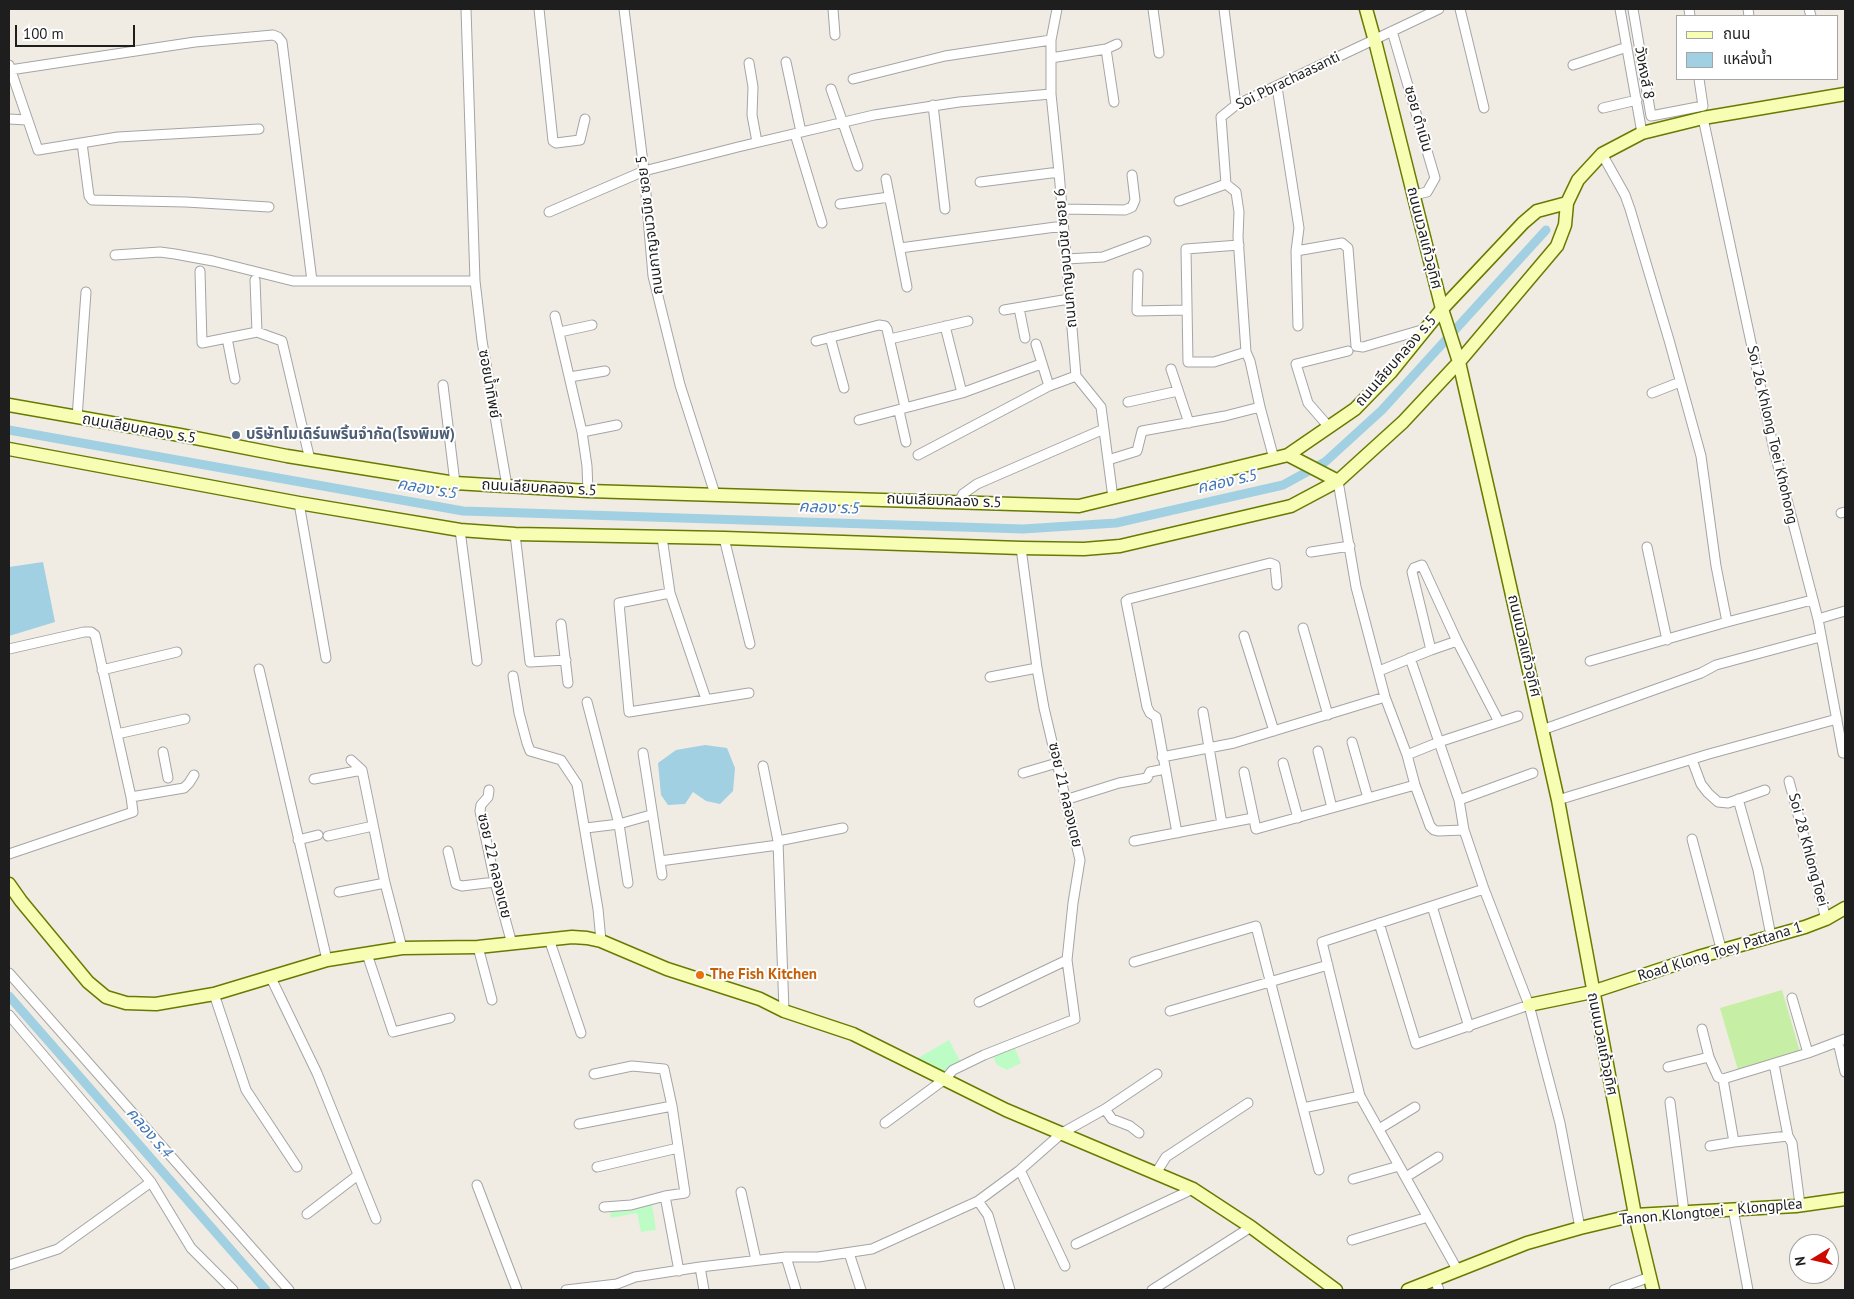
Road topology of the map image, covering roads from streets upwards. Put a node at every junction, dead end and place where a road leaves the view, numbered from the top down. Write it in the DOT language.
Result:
graph roads {
  1 [pos="466,9"];
  2 [pos="539,9"];
  3 [pos="624,9"];
  4 [pos="832,9"];
  5 [pos="1057,9"];
  6 [pos="1153,9"];
  7 [pos="1224,9"];
  8 [pos="1366,9"];
  9 [pos="1439,9"];
  10 [pos="1460,9"];
  11 [pos="1620,9"];
  12 [pos="1633,9"];
  13 [pos="1392,31"];
  14 [pos="835,35"];
  15 [pos="1051,40"];
  16 [pos="1369,42"];
  17 [pos="1117,44"];
  18 [pos="1627,47"];
  19 [pos="1106,49"];
  20 [pos="1159,53"];
  21 [pos="1052,58"];
  22 [pos="786,62"];
  23 [pos="749,63"];
  24 [pos="1574,65"];
  25 [pos="10,67"];
  26 [pos="853,79"];
  27 [pos="1699,80"];
  28 [pos="1277,87"];
  29 [pos="831,89"];
  30 [pos="1051,94"];
  31 [pos="1845,94"];
  32 [pos="1636,100"];
  33 [pos="1114,102"];
  34 [pos="933,105"];
  35 [pos="1236,105"];
  36 [pos="1484,108"];
  37 [pos="1603,108"];
  38 [pos="1703,112"];
  39 [pos="9,119"];
  40 [pos="585,119"];
  41 [pos="27,120"];
  42 [pos="842,122"];
  43 [pos="259,128"];
  44 [pos="798,133"];
  45 [pos="1642,133"];
  46 [pos="757,142"];
  47 [pos="82,143"];
  48 [pos="1602,154"];
  49 [pos="858,166"];
  50 [pos="644,171"];
  51 [pos="1059,172"];
  52 [pos="1132,174"];
  53 [pos="886,179"];
  54 [pos="980,182"];
  55 [pos="1226,184"];
  56 [pos="1414,195"];
  57 [pos="889,197"];
  58 [pos="1179,200"];
  59 [pos="1567,203"];
  60 [pos="840,204"];
  61 [pos="269,207"];
  62 [pos="944,209"];
  63 [pos="1062,209"];
  64 [pos="548,212"];
  65 [pos="822,223"];
  66 [pos="1063,226"];
  67 [pos="1146,240"];
  68 [pos="1239,245"];
  69 [pos="900,248"];
  70 [pos="1296,251"];
  71 [pos="115,256"];
  72 [pos="1066,259"];
  73 [pos="200,271"];
  74 [pos="1138,274"];
  75 [pos="255,280"];
  76 [pos="312,281"];
  77 [pos="475,281"];
  78 [pos="907,287"];
  79 [pos="86,292"];
  80 [pos="1069,299"];
  81 [pos="1019,308"];
  82 [pos="1442,309"];
  83 [pos="1004,310"];
  84 [pos="1187,310"];
  85 [pos="555,316"];
  86 [pos="968,321"];
  87 [pos="592,325"];
  88 [pos="945,326"];
  89 [pos="1298,326"];
  90 [pos="1425,329"];
  91 [pos="257,332"];
  92 [pos="560,332"];
  93 [pos="830,337"];
  94 [pos="227,338"];
  95 [pos="1026,338"];
  96 [pos="816,340"];
  97 [pos="890,340"];
  98 [pos="1036,344"];
  99 [pos="1348,351"];
  100 [pos="1246,352"];
  101 [pos="1459,362"];
  102 [pos="1041,364"];
  103 [pos="1171,369"];
  104 [pos="605,371"];
  105 [pos="1076,376"];
  106 [pos="570,377"];
  107 [pos="235,379"];
  108 [pos="1680,382"];
  109 [pos="443,385"];
  110 [pos="1049,386"];
  111 [pos="844,388"];
  112 [pos="1178,391"];
  113 [pos="962,393"];
  114 [pos="1652,393"];
  115 [pos="1128,402"];
  116 [pos="9,405"];
  117 [pos="1260,407"];
  118 [pos="902,409"];
  119 [pos="77,418"];
  120 [pos="859,420"];
  121 [pos="1189,423"];
  122 [pos="617,425"];
  123 [pos="1329,427"];
  124 [pos="1104,430"];
  125 [pos="582,432"];
  126 [pos="906,442"];
  127 [pos="9,449"];
  128 [pos="918,455"];
  129 [pos="1288,455"];
  130 [pos="1274,459"];
  131 [pos="310,460"];
  132 [pos="1108,460"];
  133 [pos="1338,481"];
  134 [pos="455,484"];
  135 [pos="507,486"];
  136 [pos="588,491"];
  137 [pos="715,494"];
  138 [pos="1113,498"];
  139 [pos="960,502"];
  140 [pos="299,503"];
  141 [pos="460,530"];
  142 [pos="515,534"];
  143 [pos="662,537"];
  144 [pos="724,538"];
  145 [pos="1350,546"];
  146 [pos="1647,547"];
  147 [pos="1021,548"];
  148 [pos="1311,552"];
  149 [pos="1277,585"];
  150 [pos="670,592"];
  151 [pos="1812,600"];
  152 [pos="1845,611"];
  153 [pos="1818,619"];
  154 [pos="1727,622"];
  155 [pos="561,624"];
  156 [pos="1304,628"];
  157 [pos="1244,636"];
  158 [pos="1820,637"];
  159 [pos="1667,640"];
  160 [pos="1457,641"];
  161 [pos="750,644"];
  162 [pos="9,649"];
  163 [pos="1431,650"];
  164 [pos="177,652"];
  165 [pos="326,658"];
  166 [pos="1410,658"];
  167 [pos="566,660"];
  168 [pos="476,661"];
  169 [pos="1590,661"];
  170 [pos="259,668"];
  171 [pos="1037,668"];
  172 [pos="102,670"];
  173 [pos="1379,671"];
  174 [pos="513,676"];
  175 [pos="990,677"];
  176 [pos="568,683"];
  177 [pos="749,693"];
  178 [pos="1385,697"];
  179 [pos="706,700"];
  180 [pos="587,702"];
  181 [pos="1203,712"];
  182 [pos="1328,715"];
  183 [pos="1518,716"];
  184 [pos="185,719"];
  185 [pos="1837,719"];
  186 [pos="1499,722"];
  187 [pos="1542,730"];
  188 [pos="1274,731"];
  189 [pos="117,734"];
  190 [pos="1352,742"];
  191 [pos="1439,742"];
  192 [pos="1209,748"];
  193 [pos="163,752"];
  194 [pos="1318,752"];
  195 [pos="643,753"];
  196 [pos="1844,753"];
  197 [pos="1407,755"];
  198 [pos="1162,757"];
  199 [pos="352,760"];
  200 [pos="1692,760"];
  201 [pos="1057,763"];
  202 [pos="1283,763"];
  203 [pos="763,766"];
  204 [pos="1165,769"];
  205 [pos="362,770"];
  206 [pos="1244,772"];
  207 [pos="1533,773"];
  208 [pos="1023,774"];
  209 [pos="194,775"];
  210 [pos="314,779"];
  211 [pos="1789,781"];
  212 [pos="169,785"];
  213 [pos="1415,785"];
  214 [pos="488,790"];
  215 [pos="1765,790"];
  216 [pos="131,797"];
  217 [pos="1368,798"];
  218 [pos="1738,799"];
  219 [pos="1065,800"];
  220 [pos="1459,800"];
  221 [pos="1558,800"];
  222 [pos="1332,808"];
  223 [pos="647,816"];
  224 [pos="1253,818"];
  225 [pos="1298,818"];
  226 [pos="619,824"];
  227 [pos="1222,824"];
  228 [pos="373,826"];
  229 [pos="586,828"];
  230 [pos="843,828"];
  231 [pos="1464,830"];
  232 [pos="1177,833"];
  233 [pos="1692,839"];
  234 [pos="298,840"];
  235 [pos="1134,841"];
  236 [pos="778,843"];
  237 [pos="448,851"];
  238 [pos="9,854"];
  239 [pos="660,861"];
  240 [pos="662,875"];
  241 [pos="495,882"];
  242 [pos="385,883"];
  243 [pos="628,883"];
  244 [pos="9,884"];
  245 [pos="1484,889"];
  246 [pos="340,892"];
  247 [pos="1432,906"];
  248 [pos="1845,908"];
  249 [pos="1826,919"];
  250 [pos="1379,923"];
  251 [pos="1771,936"];
  252 [pos="549,939"];
  253 [pos="601,941"];
  254 [pos="512,944"];
  255 [pos="478,947"];
  256 [pos="402,948"];
  257 [pos="1722,952"];
  258 [pos="367,954"];
  259 [pos="328,960"];
  260 [pos="1067,960"];
  261 [pos="1134,962"];
  262 [pos="1328,965"];
  263 [pos="9,973"];
  264 [pos="271,978"];
  265 [pos="1270,982"];
  266 [pos="1592,992"];
  267 [pos="214,994"];
  268 [pos="1792,998"];
  269 [pos="492,1000"];
  270 [pos="979,1002"];
  271 [pos="1529,1005"];
  272 [pos="784,1011"];
  273 [pos="1170,1011"];
  274 [pos="9,1015"];
  275 [pos="450,1018"];
  276 [pos="1469,1027"];
  277 [pos="1702,1029"];
  278 [pos="581,1034"];
  279 [pos="1842,1040"];
  280 [pos="1808,1053"];
  281 [pos="1709,1057"];
  282 [pos="1774,1064"];
  283 [pos="1668,1067"];
  284 [pos="1845,1072"];
  285 [pos="594,1074"];
  286 [pos="1157,1074"];
  287 [pos="945,1079"];
  288 [pos="1723,1079"];
  289 [pos="1360,1096"];
  290 [pos="1670,1102"];
  291 [pos="1248,1103"];
  292 [pos="672,1106"];
  293 [pos="1415,1107"];
  294 [pos="1105,1108"];
  295 [pos="1303,1108"];
  296 [pos="885,1123"];
  297 [pos="580,1124"];
  298 [pos="1379,1129"];
  299 [pos="1062,1133"];
  300 [pos="1140,1133"];
  301 [pos="1790,1140"];
  302 [pos="1734,1142"];
  303 [pos="1710,1146"];
  304 [pos="678,1148"];
  305 [pos="1438,1157"];
  306 [pos="1399,1166"];
  307 [pos="297,1167"];
  308 [pos="597,1167"];
  309 [pos="1020,1170"];
  310 [pos="1319,1170"];
  311 [pos="1156,1173"];
  312 [pos="358,1175"];
  313 [pos="1406,1177"];
  314 [pos="1353,1179"];
  315 [pos="151,1182"];
  316 [pos="477,1185"];
  317 [pos="1193,1189"];
  318 [pos="741,1192"];
  319 [pos="665,1196"];
  320 [pos="1845,1199"];
  321 [pos="978,1201"];
  322 [pos="1800,1205"];
  323 [pos="604,1208"];
  324 [pos="1734,1209"];
  325 [pos="1684,1212"];
  326 [pos="307,1214"];
  327 [pos="1635,1215"];
  328 [pos="1428,1217"];
  329 [pos="376,1219"];
  330 [pos="1252,1227"];
  331 [pos="1580,1228"];
  332 [pos="1352,1240"];
  333 [pos="1076,1244"];
  334 [pos="849,1253"];
  335 [pos="786,1257"];
  336 [pos="756,1260"];
  337 [pos="9,1264"];
  338 [pos="1065,1266"];
  339 [pos="700,1267"];
  340 [pos="679,1271"];
  341 [pos="1458,1271"];
  342 [pos="1650,1277"];
  343 [pos="1437,1285"];
  344 [pos="618,1287"];
  345 [pos="233,1290"];
  346 [pos="288,1290"];
  347 [pos="517,1290"];
  348 [pos="566,1290"];
  349 [pos="704,1290"];
  350 [pos="796,1290"];
  351 [pos="861,1290"];
  352 [pos="1010,1290"];
  353 [pos="1154,1290"];
  354 [pos="1336,1290"];
  355 [pos="1408,1290"];
  356 [pos="1614,1290"];
  357 [pos="1654,1290"];
  358 [pos="1748,1290"];
  1 -- 77 [label="street, ซอยน้ำทิพย์"];
  2 -- 40 [label="street"];
  3 -- 50 [label="street, ถนนกาญจนวนิช ซอย 5"];
  4 -- 14 [label="street"];
  5 -- 15 [label="street, ถนนกาญจนวนิช ซอย 6"];
  6 -- 20 [label="street"];
  7 -- 35 [label="street"];
  8 -- 16 [label="street, ถนนนวลแก้วอุทิศ"];
  9 -- 13 [label="street, Soi Pbrachaasanti"];
  10 -- 36 [label="street"];
  11 -- 18 [label="street"];
  12 -- 38 [label="street, วังหงส์ 8"];
  13 -- 16 [label="street, Soi Pbrachaasanti"];
  13 -- 56 [label="street, ซอย ดำเนิน"];
  15 -- 21 [label="street, ถนนกาญจนวนิช ซอย 6"];
  15 -- 26 [label="street"];
  16 -- 28 [label="street, Soi Pbrachaasanti"];
  16 -- 56 [label="street, ถนนนวลแก้วอุทิศ"];
  17 -- 19 [label="street"];
  18 -- 24 [label="street"];
  18 -- 32 [label="street"];
  19 -- 21 [label="street"];
  19 -- 33 [label="street"];
  21 -- 30 [label="street, ถนนกาญจนวนิช ซอย 6"];
  22 -- 44 [label="street"];
  23 -- 46 [label="street"];
  25 -- 41 [label="street"];
  25 -- 76 [label="street"];
  27 -- 38 [label="street, Soi 26 Khlong Toei Khohong"];
  28 -- 35 [label="street, Soi Pbrachaasanti"];
  28 -- 70 [label="street"];
  29 -- 42 [label="street"];
  30 -- 34 [label="street"];
  30 -- 51 [label="street, ถนนกาญจนวนิช ซอย 6"];
  31 -- 38 [label="street"];
  32 -- 37 [label="street"];
  32 -- 45 [label="street"];
  34 -- 42 [label="street"];
  34 -- 62 [label="street"];
  35 -- 55 [label="street, Soi Pbrachaasanti"];
  38 -- 45 [label="street"];
  38 -- 151 [label="street, Soi 26 Khlong Toei Khohong"];
  39 -- 41 [label="street"];
  41 -- 47 [label="street"];
  42 -- 44 [label="street"];
  42 -- 49 [label="street"];
  43 -- 47 [label="street"];
  44 -- 46 [label="street"];
  44 -- 65 [label="street"];
  45 -- 48 [label="street"];
  46 -- 50 [label="street"];
  47 -- 61 [label="street"];
  48 -- 59 [label="street"];
  48 -- 108 [label="street"];
  50 -- 64 [label="street"];
  50 -- 137 [label="street, ถนนกาญจนวนิช ซอย 5"];
  51 -- 54 [label="street"];
  51 -- 63 [label="street, ถนนกาญจนวนิช ซอย 6"];
  52 -- 63 [label="street"];
  53 -- 57 [label="street"];
  55 -- 58 [label="street"];
  55 -- 68 [label="street"];
  56 -- 82 [label="street, ถนนนวลแก้วอุทิศ"];
  57 -- 60 [label="street"];
  57 -- 69 [label="street"];
  59 -- 82 [label="street, ถนนเลียบคลอง ร.5"];
  59 -- 101 [label="street"];
  63 -- 66 [label="street, ถนนกาญจนวนิช ซอย 6"];
  66 -- 69 [label="street"];
  66 -- 72 [label="street, ถนนกาญจนวนิช ซอย 6"];
  67 -- 72 [label="street"];
  68 -- 84 [label="street"];
  68 -- 100 [label="street"];
  69 -- 78 [label="street"];
  70 -- 89 [label="street"];
  70 -- 90 [label="street"];
  71 -- 76 [label="street"];
  72 -- 80 [label="street, ถนนกาญจนวนิช ซอย 6"];
  73 -- 94 [label="street"];
  74 -- 84 [label="street"];
  75 -- 91 [label="street"];
  76 -- 77 [label="street"];
  77 -- 135 [label="street, ซอยน้ำทิพย์"];
  79 -- 119 [label="street"];
  80 -- 81 [label="street"];
  80 -- 105 [label="street, ถนนกาญจนวนิช ซอย 6"];
  81 -- 83 [label="street"];
  81 -- 95 [label="street"];
  82 -- 90 [label="street, ถนนเลียบคลอง ร.5"];
  82 -- 101 [label="street, ถนนนวลแก้วอุทิศ"];
  84 -- 100 [label="street"];
  85 -- 92 [label="street"];
  86 -- 88 [label="street"];
  87 -- 92 [label="street"];
  88 -- 97 [label="street"];
  88 -- 113 [label="street"];
  90 -- 123 [label="street, ถนนเลียบคลอง ร.5"];
  91 -- 94 [label="street"];
  91 -- 131 [label="street"];
  92 -- 106 [label="street"];
  93 -- 96 [label="street"];
  93 -- 97 [label="street"];
  93 -- 111 [label="street"];
  94 -- 107 [label="street"];
  97 -- 118 [label="street"];
  98 -- 102 [label="street"];
  99 -- 123 [label="street"];
  100 -- 117 [label="street"];
  101 -- 133 [label="street"];
  101 -- 187 [label="street, ถนนนวลแก้วอุทิศ"];
  102 -- 110 [label="street"];
  102 -- 113 [label="street"];
  103 -- 112 [label="street"];
  104 -- 106 [label="street"];
  105 -- 110 [label="street"];
  105 -- 124 [label="street"];
  106 -- 125 [label="street"];
  108 -- 114 [label="street"];
  108 -- 154 [label="street"];
  109 -- 134 [label="street"];
  110 -- 128 [label="street"];
  112 -- 115 [label="street"];
  112 -- 121 [label="street"];
  113 -- 118 [label="street"];
  116 -- 119 [label="street, ถนนเลียบคลอง ร.5"];
  117 -- 121 [label="street"];
  117 -- 130 [label="street"];
  118 -- 120 [label="street"];
  118 -- 126 [label="street"];
  119 -- 131 [label="street, ถนนเลียบคลอง ร.5"];
  121 -- 132 [label="street"];
  122 -- 125 [label="street"];
  123 -- 129 [label="street, ถนนเลียบคลอง ร.5"];
  124 -- 132 [label="street"];
  124 -- 139 [label="street"];
  125 -- 136 [label="street"];
  127 -- 140 [label="street"];
  129 -- 130 [label="street, ถนนเลียบคลอง ร.5"];
  129 -- 133 [label="street"];
  130 -- 138 [label="street, ถนนเลียบคลอง ร.5"];
  131 -- 134 [label="street, ถนนเลียบคลอง ร.5"];
  132 -- 138 [label="street"];
  133 -- 145 [label="street"];
  133 -- 147 [label="street"];
  134 -- 135 [label="street, ถนนเลียบคลอง ร.5"];
  135 -- 136 [label="street, ถนนเลียบคลอง ร.5"];
  136 -- 137 [label="street, ถนนเลียบคลอง ร.5"];
  137 -- 139 [label="street, ถนนเลียบคลอง ร.5"];
  138 -- 139 [label="street, ถนนเลียบคลอง ร.5"];
  140 -- 141 [label="street"];
  140 -- 165 [label="street"];
  141 -- 142 [label="street"];
  141 -- 168 [label="street"];
  142 -- 143 [label="street"];
  142 -- 167 [label="street"];
  143 -- 144 [label="street"];
  143 -- 150 [label="street"];
  144 -- 147 [label="street"];
  144 -- 161 [label="street"];
  145 -- 148 [label="street"];
  145 -- 173 [label="street"];
  146 -- 159 [label="street"];
  147 -- 171 [label="street, ซอย 21 คลองเตย"];
  149 -- 198 [label="street"];
  150 -- 179 [label="street"];
  150 -- 179 [label="street"];
  151 -- 153 [label="street, Soi 26 Khlong Toei Khohong"];
  151 -- 154 [label="street"];
  152 -- 153 [label="street"];
  153 -- 158 [label="street, Soi 26 Khlong Toei Khohong"];
  154 -- 159 [label="street"];
  155 -- 167 [label="street"];
  156 -- 182 [label="street"];
  157 -- 188 [label="street"];
  158 -- 185 [label="street, Soi 26 Khlong Toei Khohong"];
  158 -- 187 [label="street"];
  159 -- 169 [label="street"];
  160 -- 163 [label="street"];
  160 -- 163 [label="street"];
  160 -- 186 [label="street"];
  162 -- 172 [label="street"];
  163 -- 166 [label="street"];
  164 -- 172 [label="street"];
  166 -- 173 [label="street"];
  166 -- 191 [label="street"];
  167 -- 176 [label="street"];
  170 -- 234 [label="street"];
  171 -- 175 [label="street"];
  171 -- 201 [label="street, ซอย 21 คลองเตย"];
  172 -- 189 [label="street"];
  173 -- 178 [label="street"];
  174 -- 229 [label="street"];
  177 -- 179 [label="street"];
  178 -- 182 [label="street"];
  178 -- 197 [label="street"];
  180 -- 226 [label="street"];
  181 -- 192 [label="street"];
  182 -- 188 [label="street"];
  183 -- 186 [label="street"];
  184 -- 189 [label="street"];
  185 -- 196 [label="street, Soi 26 Khlong Toei Khohong"];
  185 -- 200 [label="street"];
  186 -- 191 [label="street"];
  187 -- 221 [label="street, ถนนนวลแก้วอุทิศ"];
  188 -- 192 [label="street"];
  189 -- 216 [label="street"];
  190 -- 217 [label="street"];
  191 -- 197 [label="street"];
  191 -- 220 [label="street"];
  192 -- 198 [label="street"];
  192 -- 227 [label="street"];
  193 -- 212 [label="street"];
  194 -- 222 [label="street"];
  195 -- 239 [label="street"];
  197 -- 213 [label="street"];
  198 -- 204 [label="street"];
  199 -- 205 [label="street"];
  200 -- 218 [label="street"];
  200 -- 221 [label="street"];
  201 -- 208 [label="street"];
  201 -- 219 [label="street, ซอย 21 คลองเตย"];
  202 -- 225 [label="street"];
  203 -- 236 [label="street"];
  204 -- 219 [label="street"];
  204 -- 232 [label="street"];
  205 -- 210 [label="street"];
  205 -- 228 [label="street"];
  206 -- 224 [label="street"];
  207 -- 220 [label="street"];
  209 -- 212 [label="street"];
  211 -- 249 [label="street, Soi 28 KhlongToei"];
  212 -- 216 [label="street"];
  213 -- 217 [label="street"];
  213 -- 231 [label="street"];
  214 -- 241 [label="street, ซอย 22 คลองเตย"];
  215 -- 218 [label="street"];
  216 -- 238 [label="street"];
  217 -- 222 [label="street"];
  218 -- 251 [label="street"];
  219 -- 260 [label="street, ซอย 21 คลองเตย"];
  220 -- 231 [label="street"];
  221 -- 266 [label="street, ถนนนวลแก้วอุทิศ"];
  222 -- 225 [label="street"];
  223 -- 226 [label="street"];
  224 -- 225 [label="street"];
  224 -- 227 [label="street"];
  226 -- 229 [label="street"];
  226 -- 243 [label="street"];
  227 -- 232 [label="street"];
  228 -- 234 [label="street"];
  228 -- 242 [label="street"];
  229 -- 253 [label="street"];
  230 -- 236 [label="street"];
  231 -- 245 [label="street"];
  232 -- 235 [label="street"];
  233 -- 257 [label="street"];
  234 -- 259 [label="street"];
  236 -- 239 [label="street"];
  236 -- 272 [label="street"];
  237 -- 241 [label="street"];
  239 -- 240 [label="street"];
  241 -- 254 [label="street, ซอย 22 คลองเตย"];
  242 -- 246 [label="street"];
  242 -- 256 [label="street"];
  244 -- 267 [label="street"];
  245 -- 247 [label="street"];
  245 -- 271 [label="street"];
  247 -- 250 [label="street"];
  247 -- 276 [label="street"];
  248 -- 249 [label="street, Road Klong Toey Pattana 1"];
  249 -- 251 [label="street, Road Klong Toey Pattana 1"];
  250 -- 262 [label="street"];
  250 -- 276 [label="street"];
  251 -- 257 [label="street, Road Klong Toey Pattana 1"];
  252 -- 253 [label="street"];
  252 -- 254 [label="street"];
  252 -- 278 [label="street"];
  253 -- 272 [label="street"];
  254 -- 255 [label="street"];
  255 -- 256 [label="street"];
  255 -- 269 [label="street"];
  256 -- 258 [label="street"];
  257 -- 266 [label="street, Road Klong Toey Pattana 1"];
  258 -- 259 [label="street"];
  258 -- 275 [label="street"];
  259 -- 264 [label="street"];
  260 -- 270 [label="street"];
  260 -- 287 [label="street, ซอย 21 คลองเตย"];
  261 -- 265 [label="street"];
  262 -- 265 [label="street"];
  262 -- 289 [label="street"];
  263 -- 346 [label="street"];
  264 -- 267 [label="street"];
  264 -- 312 [label="street"];
  265 -- 273 [label="street"];
  265 -- 295 [label="street"];
  266 -- 271 [label="street, Road Klong Toey Pattana 1"];
  266 -- 327 [label="street, ถนนนวลแก้วอุทิศ"];
  267 -- 307 [label="street"];
  268 -- 280 [label="street"];
  271 -- 276 [label="street"];
  271 -- 331 [label="street"];
  272 -- 287 [label="street"];
  274 -- 315 [label="street"];
  277 -- 281 [label="street"];
  279 -- 280 [label="street"];
  279 -- 284 [label="street"];
  280 -- 282 [label="street"];
  281 -- 283 [label="street"];
  281 -- 288 [label="street"];
  282 -- 288 [label="street"];
  282 -- 301 [label="street"];
  285 -- 292 [label="street"];
  286 -- 294 [label="street"];
  287 -- 296 [label="street"];
  287 -- 299 [label="street"];
  288 -- 302 [label="street"];
  289 -- 295 [label="street"];
  289 -- 298 [label="street"];
  290 -- 325 [label="street"];
  291 -- 311 [label="street"];
  292 -- 297 [label="street"];
  292 -- 304 [label="street"];
  293 -- 298 [label="street"];
  294 -- 299 [label="street"];
  294 -- 300 [label="street"];
  295 -- 310 [label="street"];
  298 -- 306 [label="street"];
  299 -- 309 [label="street"];
  299 -- 311 [label="street"];
  301 -- 302 [label="street"];
  301 -- 322 [label="street"];
  302 -- 303 [label="street"];
  304 -- 308 [label="street"];
  304 -- 319 [label="street"];
  305 -- 313 [label="street"];
  306 -- 313 [label="street"];
  306 -- 314 [label="street"];
  309 -- 321 [label="street"];
  309 -- 338 [label="street"];
  311 -- 317 [label="street"];
  312 -- 326 [label="street"];
  312 -- 329 [label="street"];
  313 -- 328 [label="street"];
  315 -- 337 [label="street"];
  315 -- 345 [label="street"];
  316 -- 347 [label="street"];
  317 -- 330 [label="street"];
  317 -- 333 [label="street"];
  318 -- 336 [label="street"];
  319 -- 323 [label="street"];
  319 -- 340 [label="street"];
  320 -- 322 [label="street, Tanon Klongtoei - Klongplea"];
  321 -- 334 [label="street"];
  321 -- 352 [label="street"];
  322 -- 324 [label="street, Tanon Klongtoei - Klongplea"];
  324 -- 325 [label="street, Tanon Klongtoei - Klongplea"];
  324 -- 358 [label="street"];
  325 -- 327 [label="street, Tanon Klongtoei - Klongplea"];
  327 -- 331 [label="street, Tanon Klongtoei - Klongplea"];
  327 -- 342 [label="street, ถนนนวลแก้วอุทิศ"];
  328 -- 332 [label="street"];
  328 -- 341 [label="street"];
  330 -- 353 [label="street"];
  330 -- 354 [label="street"];
  331 -- 341 [label="street, Tanon Klongtoei - Klongplea"];
  334 -- 335 [label="street"];
  334 -- 351 [label="street"];
  335 -- 336 [label="street"];
  335 -- 350 [label="street"];
  336 -- 339 [label="street"];
  339 -- 340 [label="street"];
  339 -- 349 [label="street"];
  340 -- 344 [label="street"];
  341 -- 343 [label="street, Tanon Klongtoei - Klongplea"];
  342 -- 356 [label="street"];
  342 -- 357 [label="street, ถนนนวลแก้วอุทิศ"];
  343 -- 355 [label="street, Tanon Klongtoei - Klongplea"];
  344 -- 348 [label="street"];
}
